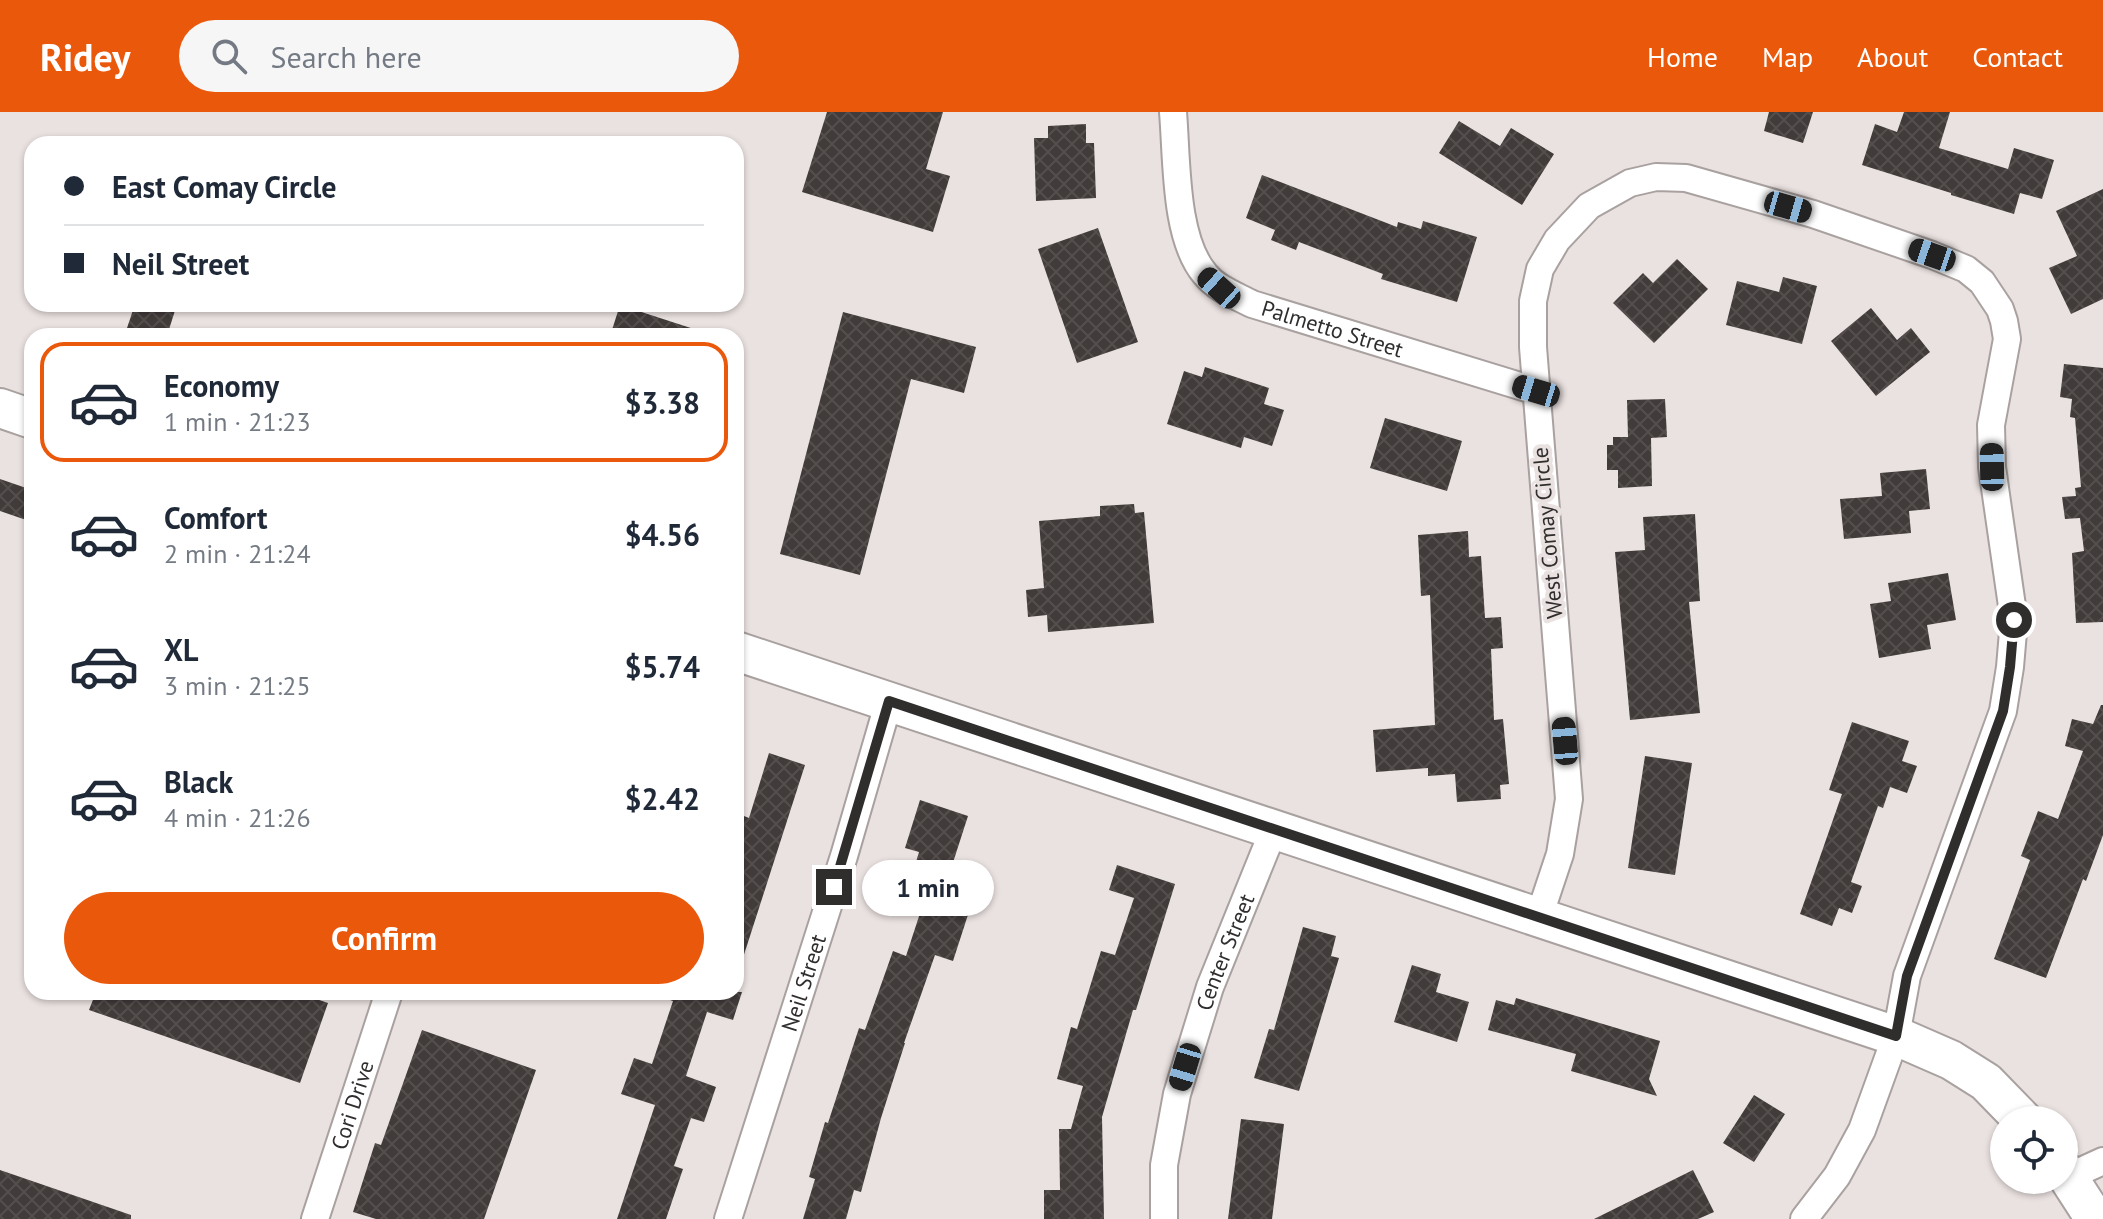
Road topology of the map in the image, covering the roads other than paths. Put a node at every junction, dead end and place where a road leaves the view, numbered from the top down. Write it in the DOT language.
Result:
graph roads {
  1 [pos="1173,112"];
  2 [pos="1536,391"];
  3 [pos="0,408"];
  4 [pos="24,416"];
  5 [pos="744,654"];
  6 [pos="889,701"];
  7 [pos="1274,829"];
  8 [pos="1539,917"];
  9 [pos="386,1000"];
  10 [pos="1896,1036"];
  11 [pos="2009,1106"];
  12 [pos="2103,1161"];
  13 [pos="2078,1170"];
  14 [pos="2078,1193"];
  15 [pos="315,1219"];
  16 [pos="728,1219"];
  17 [pos="1164,1219"];
  18 [pos="1804,1219"];
  19 [pos="2095,1219"];
  1 -- 2 [label="street, Palmetto Street"];
  2 -- 8 [label="street, West Comay Circle"];
  2 -- 10 [label="street, West Comay Circle"];
  3 -- 4 [label="main road"];
  5 -- 6 [label="main road"];
  6 -- 7 [label="main road"];
  6 -- 16 [label="street, Neil Street"];
  7 -- 8 [label="main road"];
  7 -- 17 [label="street, Center Street"];
  8 -- 10 [label="main road"];
  9 -- 15 [label="street, Cori Drive"];
  10 -- 11 [label="main road"];
  10 -- 18 [label="street, West Comay Circle"];
  12 -- 13 [label="street"];
  14 -- 19 [label="main road"];
}
